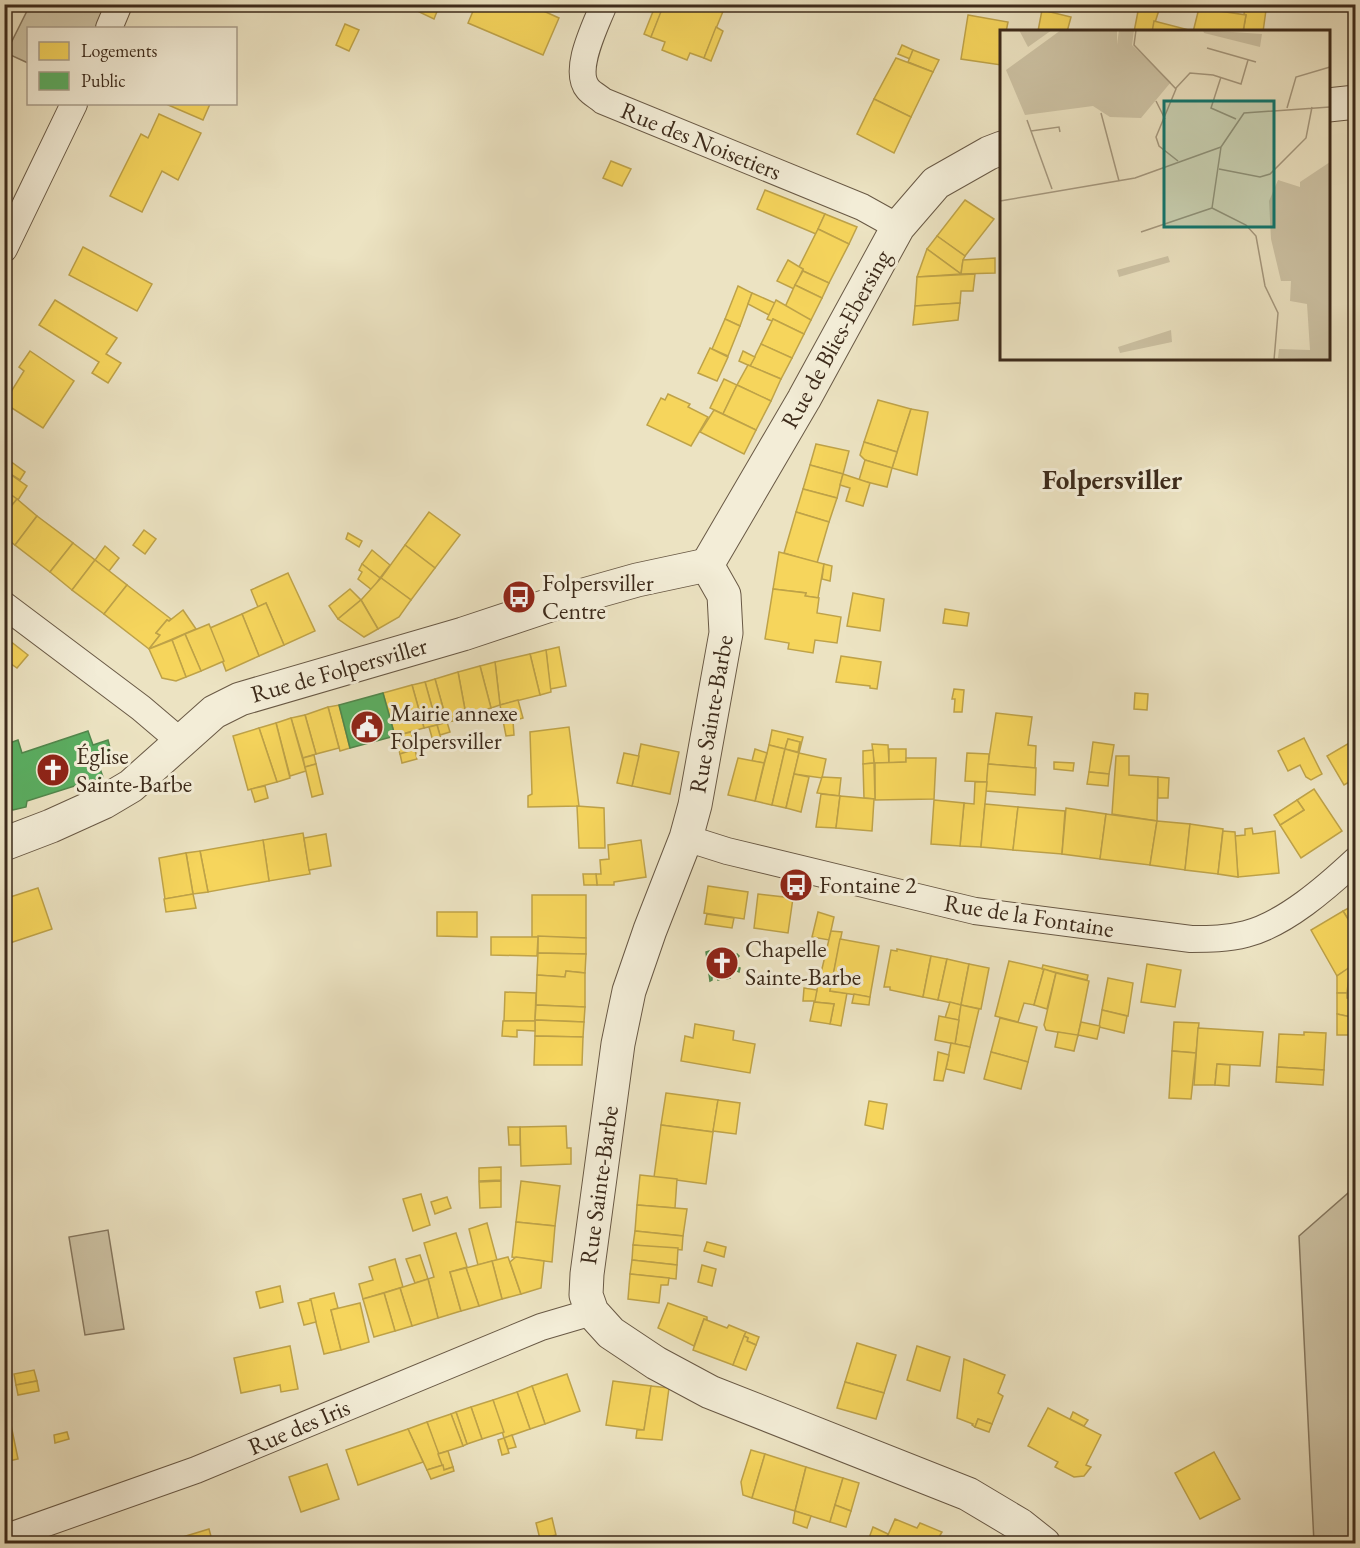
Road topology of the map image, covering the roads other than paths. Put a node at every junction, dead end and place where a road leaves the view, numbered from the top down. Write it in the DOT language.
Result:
graph roads {
  1 [pos="119,4"];
  2 [pos="604,4"];
  3 [pos="110,27"];
  4 [pos="1356,102"];
  5 [pos="73,105"];
  6 [pos="1330,105"];
  7 [pos="1000,149"];
  8 [pos="11,219"];
  9 [pos="898,227"];
  10 [pos="4,249"];
  11 [pos="707,565"];
  12 [pos="4,605"];
  13 [pos="181,742"];
  14 [pos="686,838"];
  15 [pos="4,844"];
  16 [pos="1356,860"];
  17 [pos="592,1312"];
  18 [pos="4,1538"];
  19 [pos="1044,1544"];
  1 -- 3 [label="street"];
  2 -- 9 [label="street, Rue des Noisetiers"];
  4 -- 6 [label="street"];
  5 -- 8 [label="street"];
  7 -- 9 [label="street, Rue de Blies-Ebersing"];
  8 -- 10 [label="street"];
  9 -- 11 [label="street, Rue de Blies-Ebersing"];
  11 -- 13 [label="street, Rue de Folpersviller"];
  11 -- 14 [label="street, Rue Sainte-Barbe"];
  12 -- 13 [label="street"];
  13 -- 15 [label="street, Rue de Folpersviller"];
  14 -- 16 [label="street, Rue de la Fontaine"];
  14 -- 17 [label="street, Rue Sainte-Barbe"];
  17 -- 18 [label="street, Rue des Iris"];
  17 -- 19 [label="street"];
}
